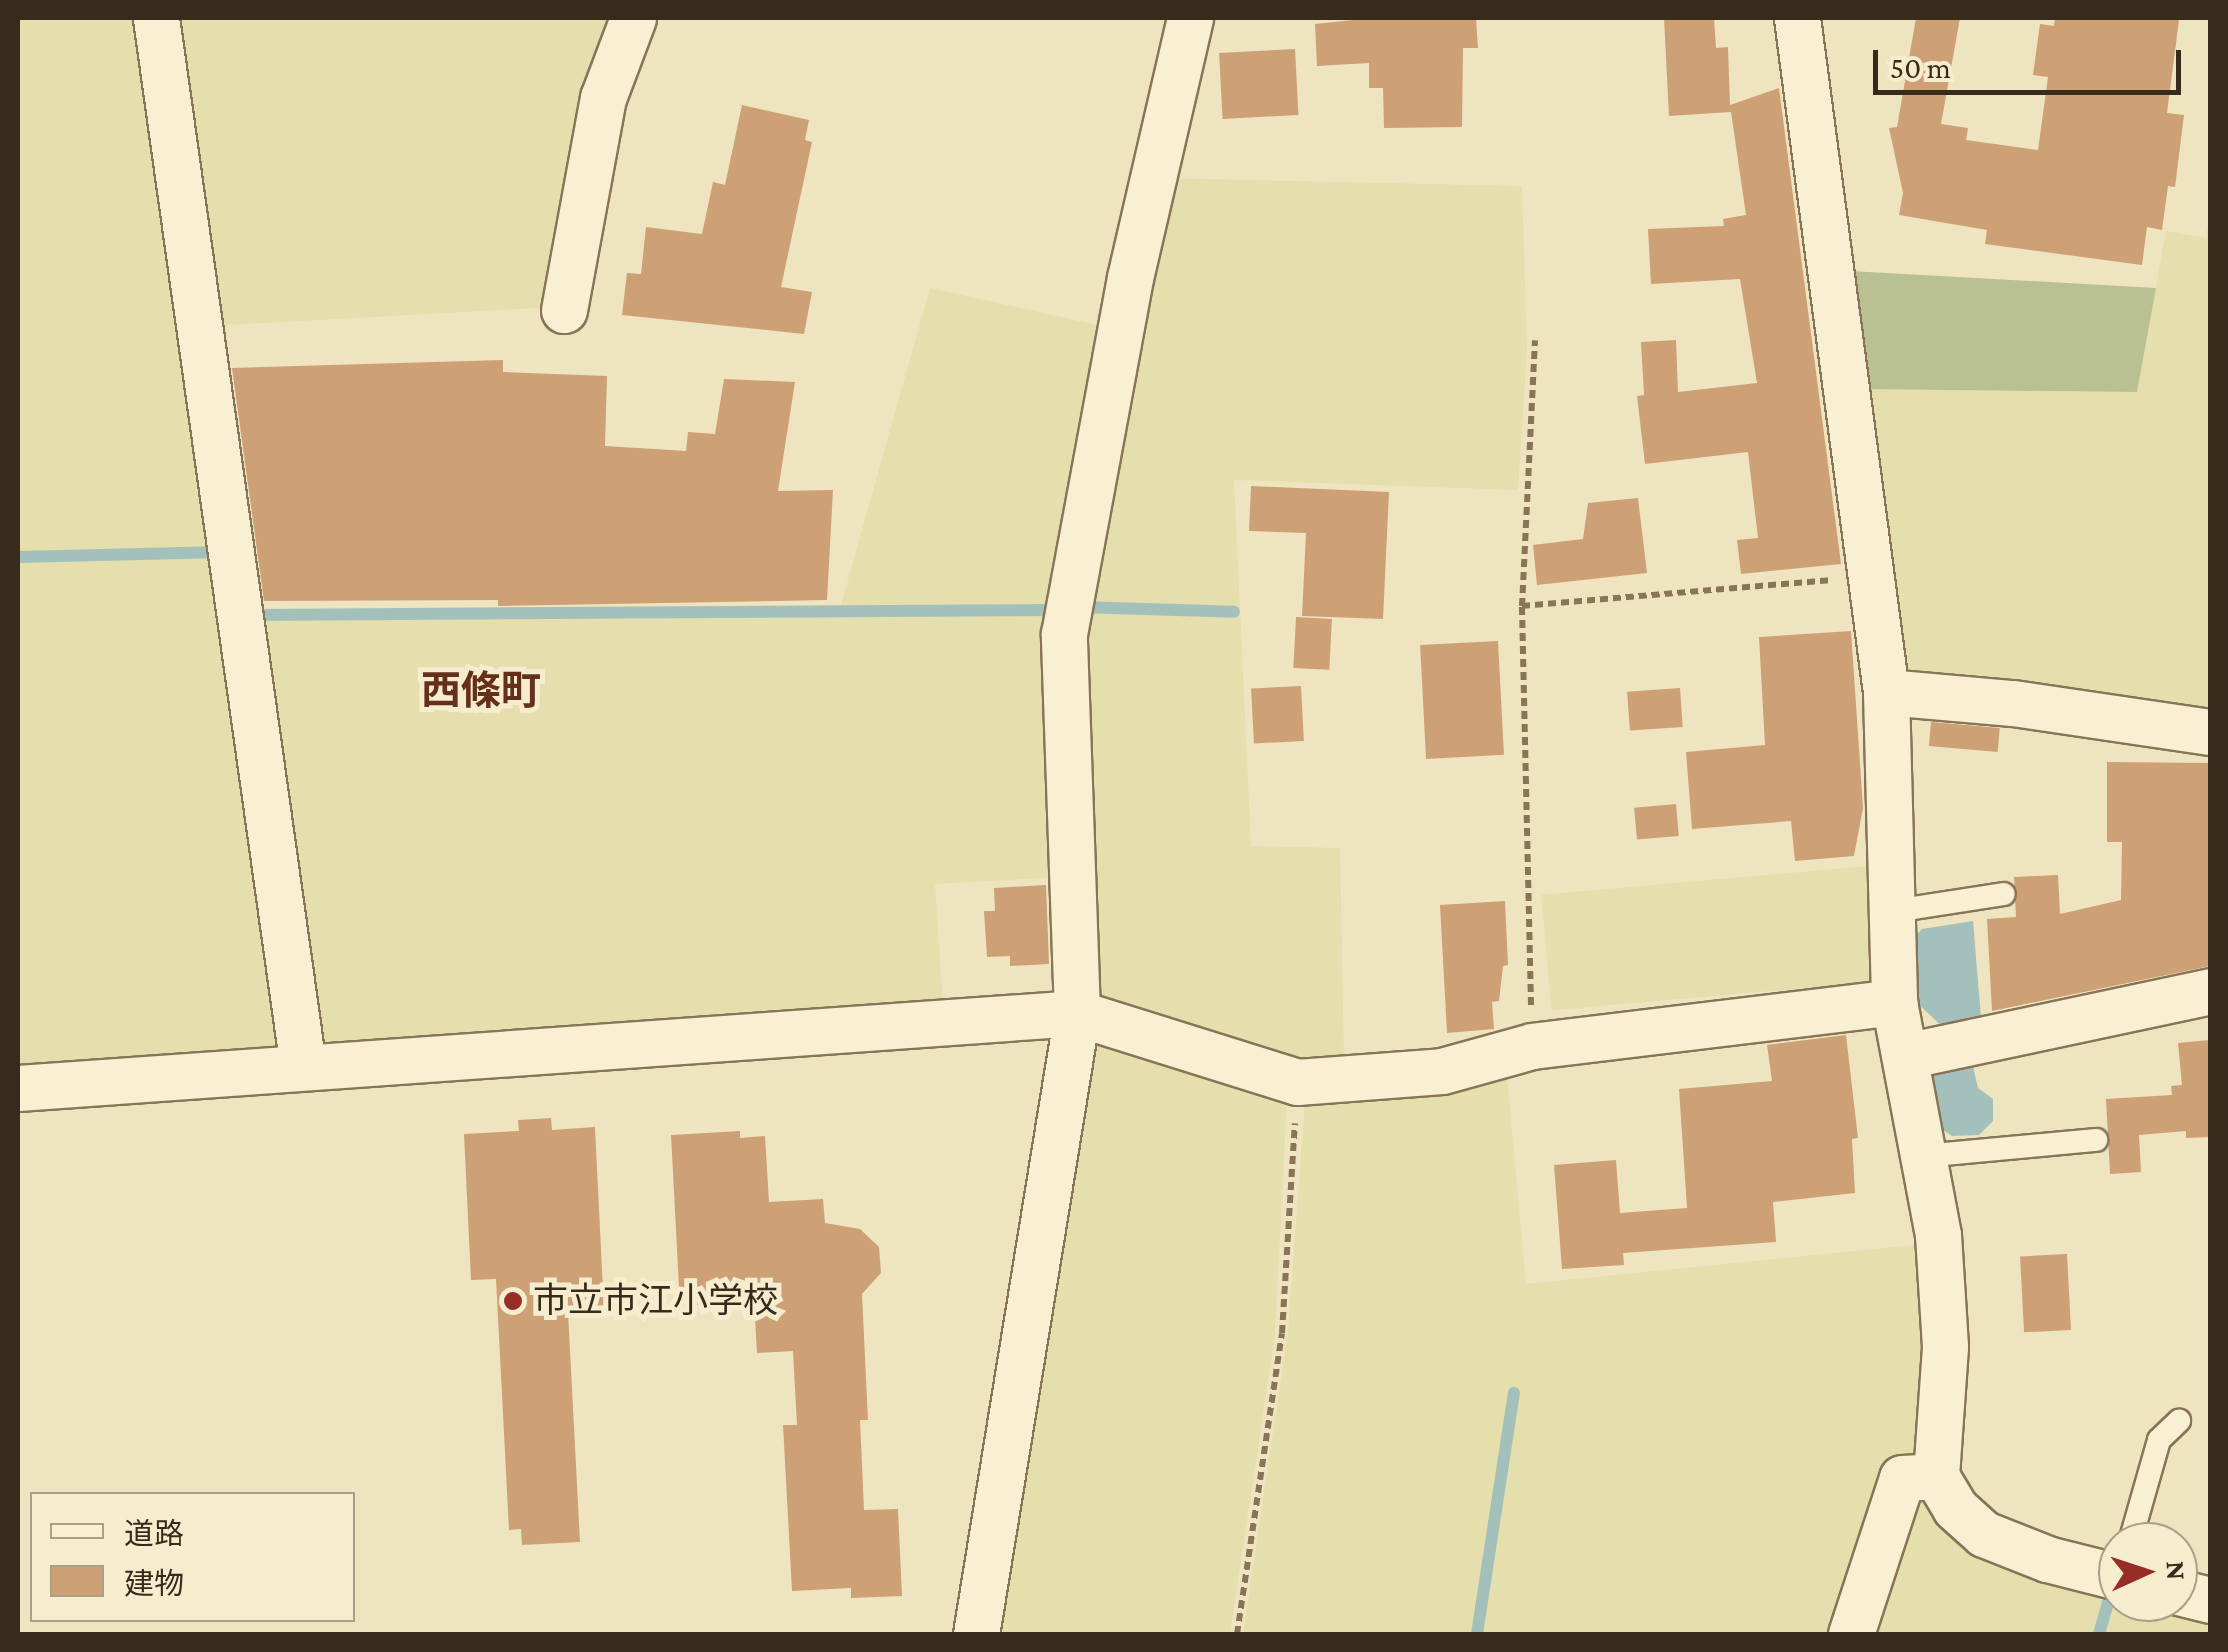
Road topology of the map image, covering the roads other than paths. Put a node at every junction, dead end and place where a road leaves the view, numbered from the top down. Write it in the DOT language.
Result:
graph roads {
  1 [pos="156,18"];
  2 [pos="634,18"];
  3 [pos="1190,18"];
  4 [pos="1798,18"];
  5 [pos="564,310"];
  6 [pos="1886,692"];
  7 [pos="2210,732"];
  8 [pos="2004,894"];
  9 [pos="1888,912"];
  10 [pos="2210,990"];
  11 [pos="1894,1002"];
  12 [pos="1077,1013"];
  13 [pos="1905,1056"];
  14 [pos="303,1067"];
  15 [pos="18,1088"];
  16 [pos="2096,1140"];
  17 [pos="1923,1156"];
  18 [pos="2180,1421"];
  19 [pos="1936,1476"];
  20 [pos="2135,1522"];
  21 [pos="2098,1571"];
  22 [pos="976,1634"];
  23 [pos="1851,1634"];
  1 -- 14 [label="street"];
  2 -- 5 [label="street"];
  3 -- 12 [label="street"];
  4 -- 6 [label="street"];
  6 -- 7 [label="street"];
  6 -- 9 [label="street"];
  8 -- 9 [label="lane"];
  9 -- 11 [label="street"];
  10 -- 13 [label="street"];
  11 -- 12 [label="street"];
  11 -- 13 [label="street"];
  12 -- 14 [label="street"];
  12 -- 22 [label="street"];
  13 -- 17 [label="street"];
  14 -- 15 [label="street"];
  16 -- 17 [label="lane"];
  17 -- 19 [label="street"];
  18 -- 20 [label="lane"];
  19 -- 21 [label="street"];
  19 -- 23 [label="street"];
}
